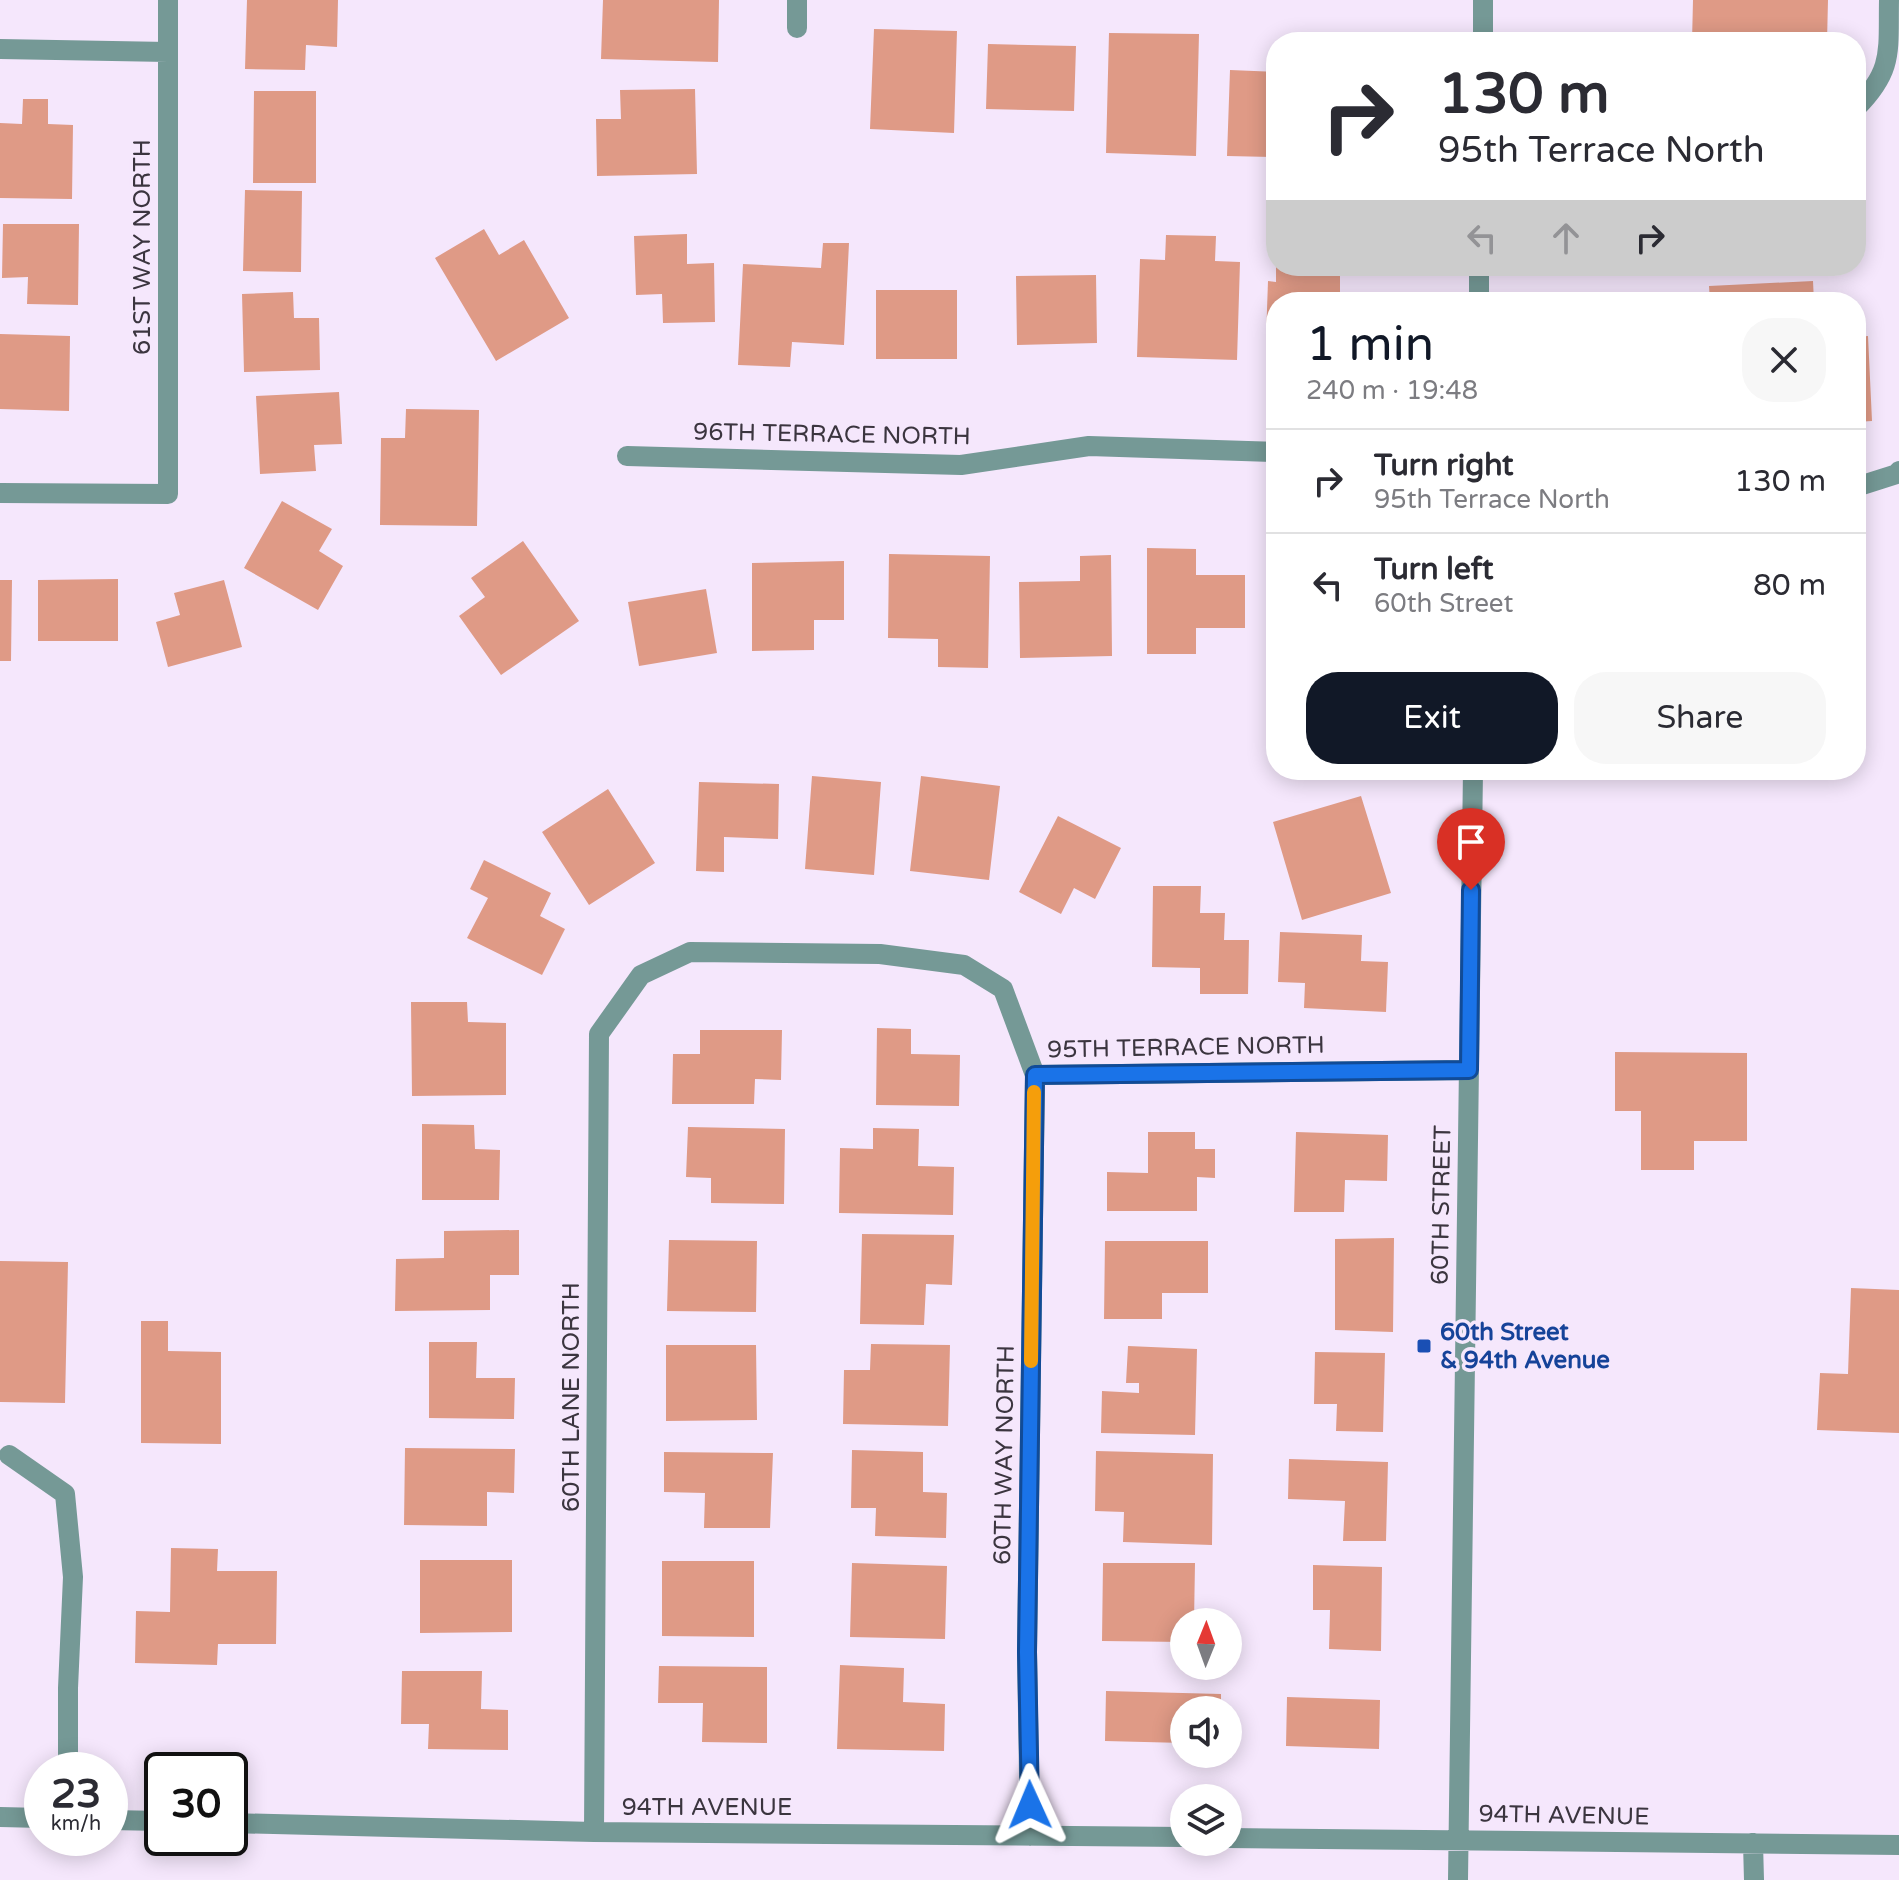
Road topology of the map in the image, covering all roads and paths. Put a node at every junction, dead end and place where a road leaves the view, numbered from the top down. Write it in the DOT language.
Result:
graph roads {
  1 [pos="168,0"];
  2 [pos="797,0"];
  3 [pos="1483,0"];
  4 [pos="1889,0"];
  5 [pos="797,28"];
  6 [pos="1483,32"];
  7 [pos="0,49"];
  8 [pos="168,52"];
  9 [pos="1866,98"];
  10 [pos="1266,452"];
  11 [pos="627,456"];
  12 [pos="1899,471"];
  13 [pos="1866,484"];
  14 [pos="0,493"];
  15 [pos="1473,780"];
  16 [pos="641,975"];
  17 [pos="1469,1070"];
  18 [pos="1035,1075"];
  19 [pos="9,1455"];
  20 [pos="68,1752"];
  21 [pos="0,1817"];
  22 [pos="24,1818"];
  23 [pos="248,1823"];
  24 [pos="594,1832"];
  25 [pos="1030,1836"];
  26 [pos="1170,1837"];
  27 [pos="1242,1838"];
  28 [pos="1458,1840"];
  29 [pos="1753,1843"];
  30 [pos="1899,1845"];
  31 [pos="1458,1880"];
  32 [pos="1754,1880"];
  1 -- 8 [label="street, 61ST WAY NORTH"];
  2 -- 5 [label="street"];
  3 -- 6 [label="street"];
  4 -- 9 [label="street"];
  7 -- 8 [label="street"];
  8 -- 14 [label="street, 61ST WAY NORTH"];
  10 -- 11 [label="street, 96TH TERRACE NORTH"];
  12 -- 13 [label="street"];
  15 -- 17 [label="street, 60TH STREET"];
  16 -- 18 [label="street, 95TH TERRACE NORTH"];
  16 -- 24 [label="street, 60TH LANE NORTH"];
  17 -- 18 [label="street, 95TH TERRACE NORTH"];
  17 -- 28 [label="street, 60TH STREET"];
  18 -- 25 [label="street, 60TH WAY NORTH"];
  19 -- 20 [label="street"];
  21 -- 22 [label="street"];
  23 -- 24 [label="street, 94TH AVENUE"];
  24 -- 25 [label="street, 94TH AVENUE"];
  25 -- 26 [label="street, 94TH AVENUE"];
  27 -- 28 [label="street, 94TH AVENUE"];
  28 -- 29 [label="street, 94TH AVENUE"];
  28 -- 31 [label="street, 60TH STREET"];
  29 -- 30 [label="street, 94TH AVENUE"];
  29 -- 32 [label="street"];
}
